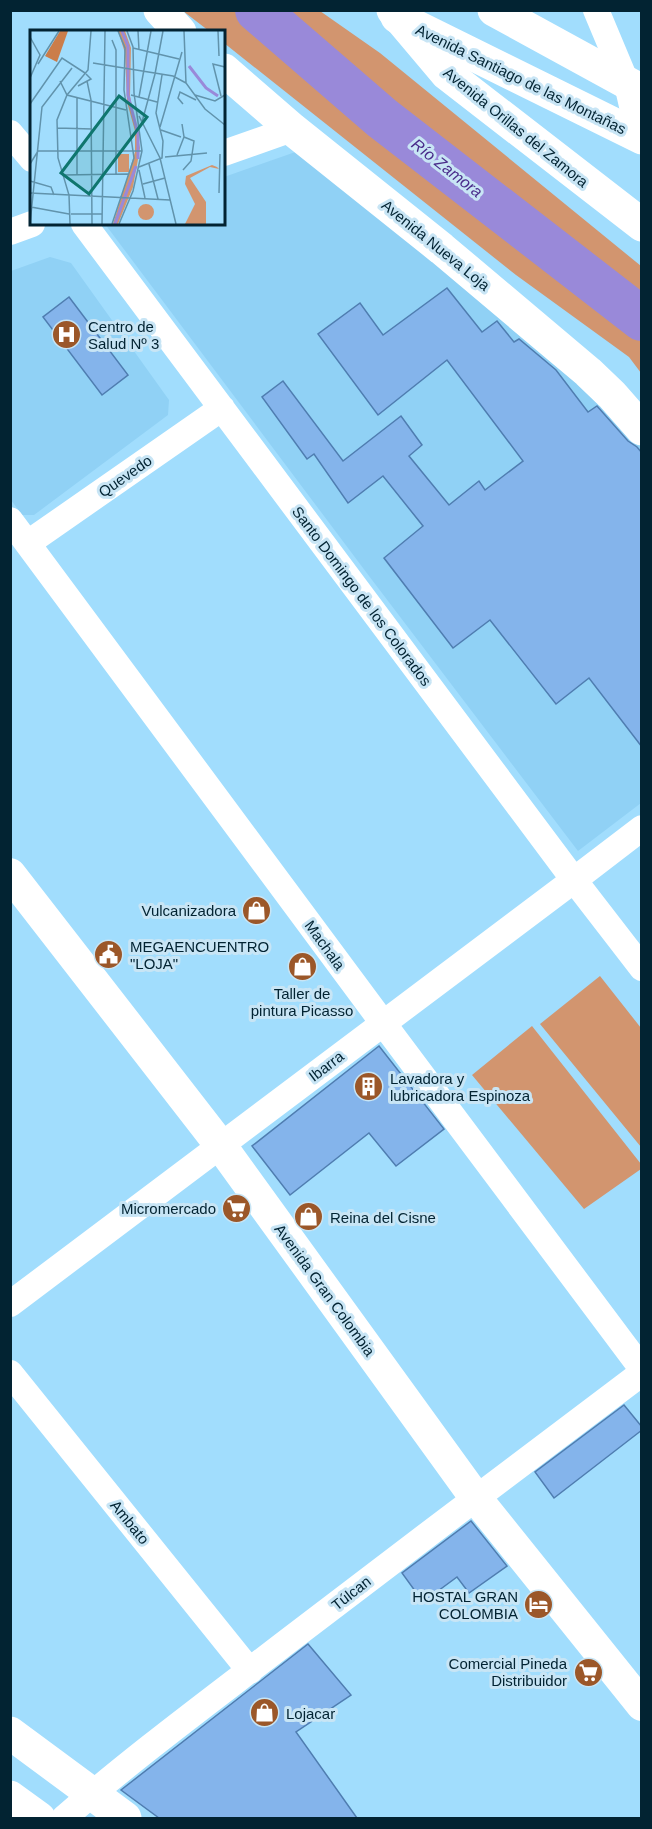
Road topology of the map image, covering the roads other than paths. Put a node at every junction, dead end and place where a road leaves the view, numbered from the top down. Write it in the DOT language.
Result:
graph roads {
  1 [pos="160,10"];
  2 [pos="494,10"];
  3 [pos="596,10"];
  4 [pos="393,13"];
  5 [pos="178,30"];
  6 [pos="225,71"];
  7 [pos="637,84"];
  8 [pos="292,129"];
  9 [pos="10,133"];
  10 [pos="640,138"];
  11 [pos="225,153"];
  12 [pos="30,157"];
  13 [pos="30,225"];
  14 [pos="85,225"];
  15 [pos="642,225"];
  16 [pos="10,232"];
  17 [pos="222,408"];
  18 [pos="642,429"];
  19 [pos="10,520"];
  20 [pos="28,543"];
  21 [pos="642,828"];
  22 [pos="10,874"];
  23 [pos="574,880"];
  24 [pos="642,968"];
  25 [pos="382,1023"];
  26 [pos="221,1146"];
  27 [pos="10,1304"];
  28 [pos="642,1371"];
  29 [pos="10,1373"];
  30 [pos="475,1497"];
  31 [pos="250,1671"];
  32 [pos="642,1705"];
  33 [pos="10,1732"];
  34 [pos="93,1793"];
  35 [pos="10,1797"];
  36 [pos="39,1818"];
  37 [pos="64,1818"];
  38 [pos="125,1818"];
  1 -- 5 [label="main road"];
  2 -- 7 [label="main road"];
  3 -- 7 [label="street"];
  4 -- 10 [label="main road, Avenida Santiago de las Montañas"];
  4 -- 15 [label="main road, Avenida Orillas del Zamora"];
  6 -- 8 [label="main road, Avenida Nueva Loja"];
  7 -- 10 [label="street"];
  8 -- 11 [label="street"];
  8 -- 18 [label="main road, Avenida Nueva Loja"];
  9 -- 12 [label="street"];
  13 -- 16 [label="street"];
  14 -- 17 [label="street, Santo Domingo de los Colorados"];
  17 -- 20 [label="street, Quevedo"];
  17 -- 23 [label="street, Santo Domingo de los Colorados"];
  19 -- 20 [label="street, Machala"];
  20 -- 25 [label="street, Machala"];
  21 -- 23 [label="street, Ibarra"];
  22 -- 26 [label="street, Avenida Gran Colombia"];
  23 -- 24 [label="street, Santo Domingo de los Colorados"];
  23 -- 25 [label="street, Ibarra"];
  25 -- 26 [label="street, Ibarra"];
  25 -- 28 [label="street, Machala"];
  26 -- 27 [label="street, Ibarra"];
  26 -- 30 [label="street, Avenida Gran Colombia"];
  28 -- 30 [label="street, Túlcan"];
  29 -- 31 [label="street, Ambato"];
  30 -- 31 [label="street, Túlcan"];
  30 -- 32 [label="street, Avenida Gran Colombia"];
  31 -- 34 [label="street, Túlcan"];
  33 -- 34 [label="main road"];
  34 -- 37 [label="street, Túlcan"];
  34 -- 38 [label="main road"];
  35 -- 36 [label="main road"];
}
